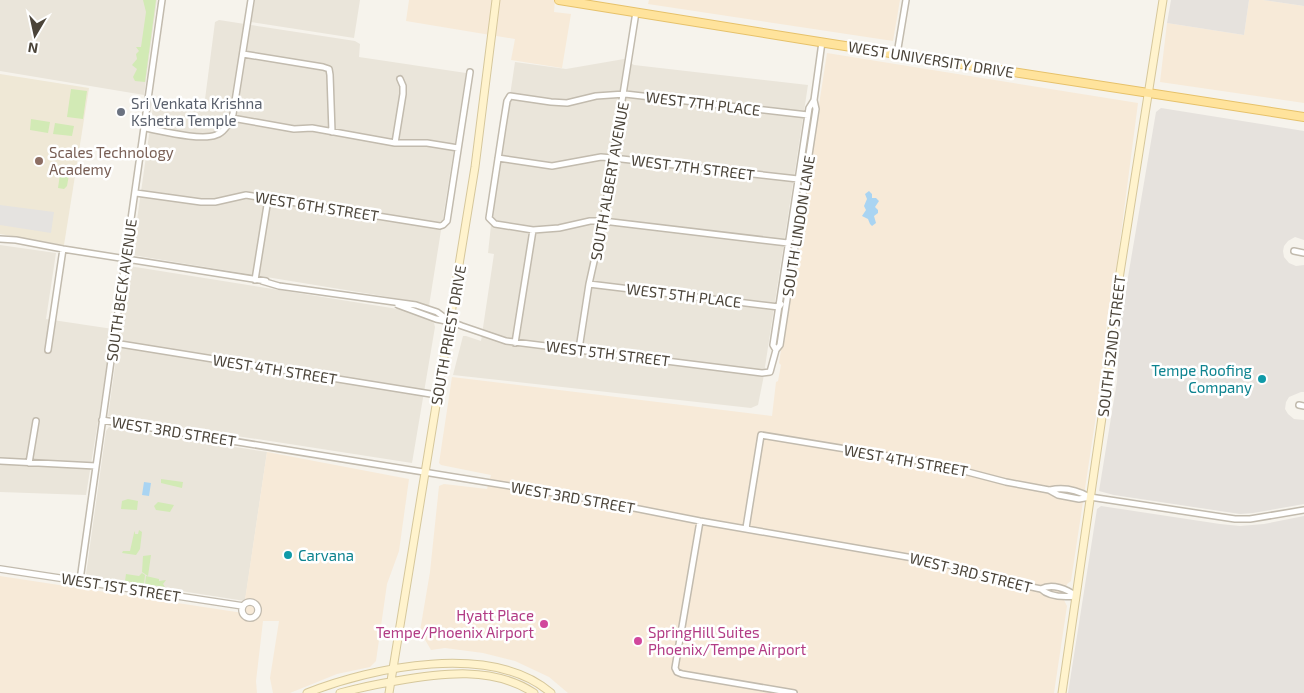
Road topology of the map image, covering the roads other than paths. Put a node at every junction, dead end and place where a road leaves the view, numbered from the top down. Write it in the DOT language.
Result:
graph roads {
  1 [pos="162,0"];
  2 [pos="251,0"];
  3 [pos="496,0"];
  4 [pos="559,0"];
  5 [pos="906,0"];
  6 [pos="1163,0"];
  7 [pos="636,12"];
  8 [pos="822,42"];
  9 [pos="243,54"];
  10 [pos="897,54"];
  11 [pos="470,72"];
  12 [pos="400,79"];
  13 [pos="1148,93"];
  14 [pos="624,94"];
  15 [pos="814,100"];
  16 [pos="808,115"];
  17 [pos="1304,117"];
  18 [pos="232,118"];
  19 [pos="144,128"];
  20 [pos="332,132"];
  21 [pos="395,143"];
  22 [pos="810,147"];
  23 [pos="458,148"];
  24 [pos="498,158"];
  25 [pos="613,158"];
  26 [pos="807,163"];
  27 [pos="798,179"];
  28 [pos="136,193"];
  29 [pos="268,198"];
  30 [pos="603,221"];
  31 [pos="798,226"];
  32 [pos="533,230"];
  33 [pos="0,239"];
  34 [pos="788,244"];
  35 [pos="63,249"];
  36 [pos="1294,251"];
  37 [pos="1304,253"];
  38 [pos="126,259"];
  39 [pos="255,280"];
  40 [pos="589,284"];
  41 [pos="788,288"];
  42 [pos="779,307"];
  43 [pos="449,321"];
  44 [pos="114,343"];
  45 [pos="515,343"];
  46 [pos="579,349"];
  47 [pos="48,350"];
  48 [pos="776,350"];
  49 [pos="770,372"];
  50 [pos="437,396"];
  51 [pos="102,420"];
  52 [pos="36,421"];
  53 [pos="0,461"];
  54 [pos="29,463"];
  55 [pos="96,466"];
  56 [pos="425,472"];
  57 [pos="1090,497"];
  58 [pos="1304,510"];
  59 [pos="700,521"];
  60 [pos="746,528"];
  61 [pos="0,569"];
  62 [pos="80,580"];
  63 [pos="1076,596"];
  64 [pos="242,606"];
  65 [pos="393,670"];
  66 [pos="391,682"];
  67 [pos="518,684"];
  68 [pos="307,693"];
  69 [pos="340,693"];
  70 [pos="389,693"];
  71 [pos="534,693"];
  72 [pos="543,693"];
  73 [pos="551,693"];
  74 [pos="794,693"];
  75 [pos="1062,693"];
  1 -- 19 [label="street, SOUTH BECK AVENUE"];
  2 -- 9 [label="street"];
  3 -- 43 [label="main road, SOUTH PRIEST DRIVE"];
  4 -- 7 [label="main road, WEST UNIVERSITY DRIVE"];
  5 -- 10 [label="street"];
  6 -- 13 [label="main road, SOUTH 52ND STREET"];
  7 -- 8 [label="main road, WEST UNIVERSITY DRIVE"];
  7 -- 14 [label="street, SOUTH ALBERT AVENUE"];
  8 -- 10 [label="main road, WEST UNIVERSITY DRIVE"];
  8 -- 15 [label="street, SOUTH LINDON LANE"];
  9 -- 18 [label="street"];
  9 -- 20 [label="street"];
  10 -- 13 [label="main road, WEST UNIVERSITY DRIVE"];
  11 -- 23 [label="street"];
  12 -- 21 [label="street"];
  13 -- 17 [label="main road, WEST UNIVERSITY DRIVE"];
  13 -- 57 [label="main road, SOUTH 52ND STREET"];
  14 -- 16 [label="street, WEST 7TH PLACE"];
  14 -- 24 [label="street, WEST 7TH PLACE"];
  14 -- 25 [label="street, SOUTH ALBERT AVENUE"];
  15 -- 16 [label="street, SOUTH LINDON LANE"];
  15 -- 22 [label="street, SOUTH LINDON LANE"];
  16 -- 22 [label="street"];
  16 -- 27 [label="street, SOUTH LINDON LANE"];
  18 -- 19 [label="street"];
  18 -- 20 [label="street"];
  19 -- 28 [label="street, SOUTH BECK AVENUE"];
  20 -- 21 [label="street"];
  21 -- 23 [label="street"];
  22 -- 26 [label="street, SOUTH LINDON LANE"];
  23 -- 29 [label="street, WEST 6TH STREET"];
  24 -- 25 [label="street, WEST 7TH STREET"];
  24 -- 32 [label="street"];
  25 -- 27 [label="street, WEST 7TH STREET"];
  25 -- 30 [label="street, SOUTH ALBERT AVENUE"];
  26 -- 27 [label="street"];
  26 -- 31 [label="street, SOUTH LINDON LANE"];
  27 -- 34 [label="street, SOUTH LINDON LANE"];
  28 -- 29 [label="street, WEST 6TH STREET"];
  28 -- 38 [label="street, SOUTH BECK AVENUE"];
  29 -- 39 [label="street"];
  30 -- 32 [label="street"];
  30 -- 34 [label="street"];
  30 -- 40 [label="street, SOUTH ALBERT AVENUE"];
  31 -- 34 [label="street"];
  31 -- 41 [label="street, SOUTH LINDON LANE"];
  32 -- 45 [label="street"];
  33 -- 35 [label="street, WEST 5TH STREET"];
  34 -- 42 [label="street, SOUTH LINDON LANE"];
  35 -- 38 [label="street, WEST 5TH STREET"];
  35 -- 47 [label="street"];
  36 -- 37 [label="street"];
  38 -- 39 [label="street, WEST 5TH STREET"];
  38 -- 44 [label="street, SOUTH BECK AVENUE"];
  39 -- 43 [label="street, WEST 5TH STREET"];
  40 -- 42 [label="street, WEST 5TH PLACE"];
  40 -- 46 [label="street, SOUTH ALBERT AVENUE"];
  41 -- 42 [label="street"];
  41 -- 48 [label="street, SOUTH LINDON LANE"];
  42 -- 48 [label="street, SOUTH LINDON LANE"];
  43 -- 45 [label="street, WEST 5TH STREET"];
  43 -- 50 [label="main road, SOUTH PRIEST DRIVE"];
  44 -- 50 [label="street, WEST 4TH STREET"];
  44 -- 51 [label="street, SOUTH BECK AVENUE"];
  45 -- 46 [label="street, WEST 5TH STREET"];
  46 -- 49 [label="street, WEST 5TH STREET"];
  48 -- 49 [label="street, SOUTH LINDON LANE"];
  50 -- 56 [label="main road, SOUTH PRIEST DRIVE"];
  51 -- 55 [label="street, SOUTH BECK AVENUE"];
  51 -- 56 [label="street, WEST 3RD STREET"];
  52 -- 54 [label="street"];
  53 -- 54 [label="street"];
  54 -- 55 [label="street"];
  55 -- 62 [label="street, SOUTH BECK AVENUE"];
  56 -- 59 [label="street, WEST 3RD STREET"];
  56 -- 65 [label="main road, SOUTH PRIEST DRIVE"];
  57 -- 58 [label="street, WEST 4TH STREET"];
  57 -- 60 [label="street, WEST 4TH STREET"];
  57 -- 63 [label="main road, SOUTH 52ND STREET"];
  59 -- 60 [label="street, WEST 3RD STREET"];
  59 -- 74 [label="street"];
  60 -- 63 [label="street, WEST 3RD STREET"];
  61 -- 62 [label="street, WEST 1ST STREET"];
  62 -- 64 [label="street, WEST 1ST STREET"];
  63 -- 75 [label="main road, SOUTH 52ND STREET"];
  65 -- 66 [label="main road, SOUTH PRIEST DRIVE"];
  65 -- 68 [label="main road"];
  65 -- 73 [label="main road"];
  66 -- 67 [label="main road"];
  66 -- 69 [label="main road"];
  66 -- 70 [label="main road, SOUTH PRIEST DRIVE"];
  67 -- 71 [label="main road"];
  67 -- 72 [label="main road"];
}
